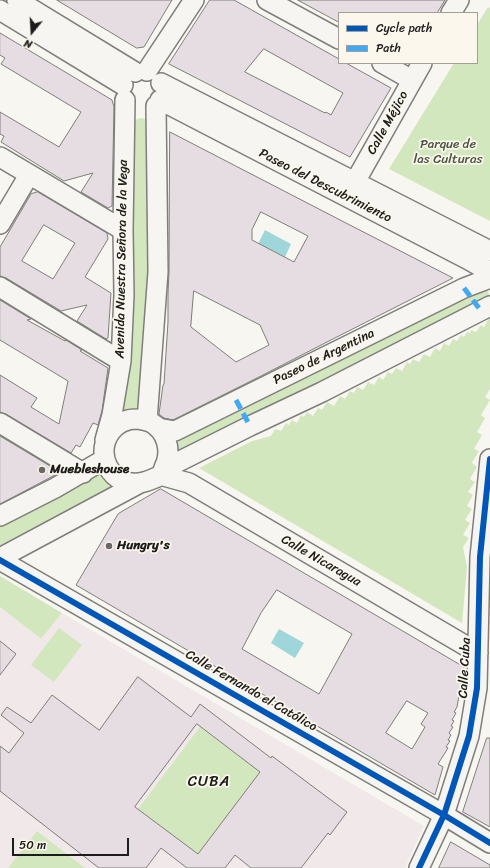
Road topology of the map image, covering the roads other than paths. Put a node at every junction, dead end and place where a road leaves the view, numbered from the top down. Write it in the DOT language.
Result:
graph roads {
  1 [pos="17,0"];
  2 [pos="194,0"];
  3 [pos="268,0"];
  4 [pos="459,0"];
  5 [pos="0,10"];
  6 [pos="452,12"];
  7 [pos="338,38"];
  8 [pos="384,64"];
  9 [pos="421,64"];
  10 [pos="412,80"];
  11 [pos="144,88"];
  12 [pos="0,157"];
  13 [pos="29,175"];
  14 [pos="355,182"];
  15 [pos="0,224"];
  16 [pos="123,230"];
  17 [pos="490,251"];
  18 [pos="490,272"];
  19 [pos="490,278"];
  20 [pos="0,287"];
  21 [pos="490,306"];
  22 [pos="121,361"];
  23 [pos="0,423"];
  24 [pos="153,425"];
  25 [pos="106,440"];
  26 [pos="490,459"];
  27 [pos="105,460"];
  28 [pos="162,472"];
  29 [pos="82,473"];
  30 [pos="140,483"];
  31 [pos="0,516"];
  32 [pos="0,559"];
  33 [pos="478,653"];
  34 [pos="444,815"];
  35 [pos="490,843"];
  36 [pos="419,868"];
  1 -- 11 [label="street, Paseo del Descubrimiento"];
  2 -- 11 [label="street"];
  3 -- 7 [label="street"];
  4 -- 6 [label="street"];
  5 -- 11 [label="street, Paseo del Descubrimiento"];
  8 -- 10 [label="street"];
  9 -- 10 [label="street, Calle Méjico"];
  10 -- 14 [label="street, Calle Méjico"];
  11 -- 14 [label="street, Paseo del Descubrimiento"];
  11 -- 16 [label="street, Avenida Nuestra Señora de la Vega"];
  11 -- 18 [label="street, Paseo del Descubrimiento"];
  11 -- 24 [label="street"];
  12 -- 13 [label="street"];
  13 -- 15 [label="street"];
  13 -- 16 [label="street"];
  14 -- 17 [label="street, Paseo del Descubrimiento"];
  16 -- 22 [label="street, Avenida Nuestra Señora de la Vega"];
  19 -- 24 [label="street, Paseo de Argentina"];
  20 -- 22 [label="street"];
  21 -- 28 [label="street"];
  22 -- 25 [label="street, Avenida Nuestra Señora de la Vega"];
  23 -- 29 [label="street"];
  24 -- 25 [label="street"];
  24 -- 28 [label="street"];
  25 -- 27 [label="street"];
  26 -- 33 [label="street, Calle Cuba"];
  27 -- 29 [label="street"];
  27 -- 30 [label="street"];
  28 -- 30 [label="street"];
  28 -- 33 [label="street, Calle Nicaragua"];
  29 -- 31 [label="street"];
  30 -- 32 [label="street"];
  32 -- 34 [label="street, Calle Fernando el Católico"];
  33 -- 34 [label="street, Calle Cuba"];
  34 -- 35 [label="street, Calle Fernando el Católico"];
  34 -- 36 [label="street, Calle Cuba"];
}
